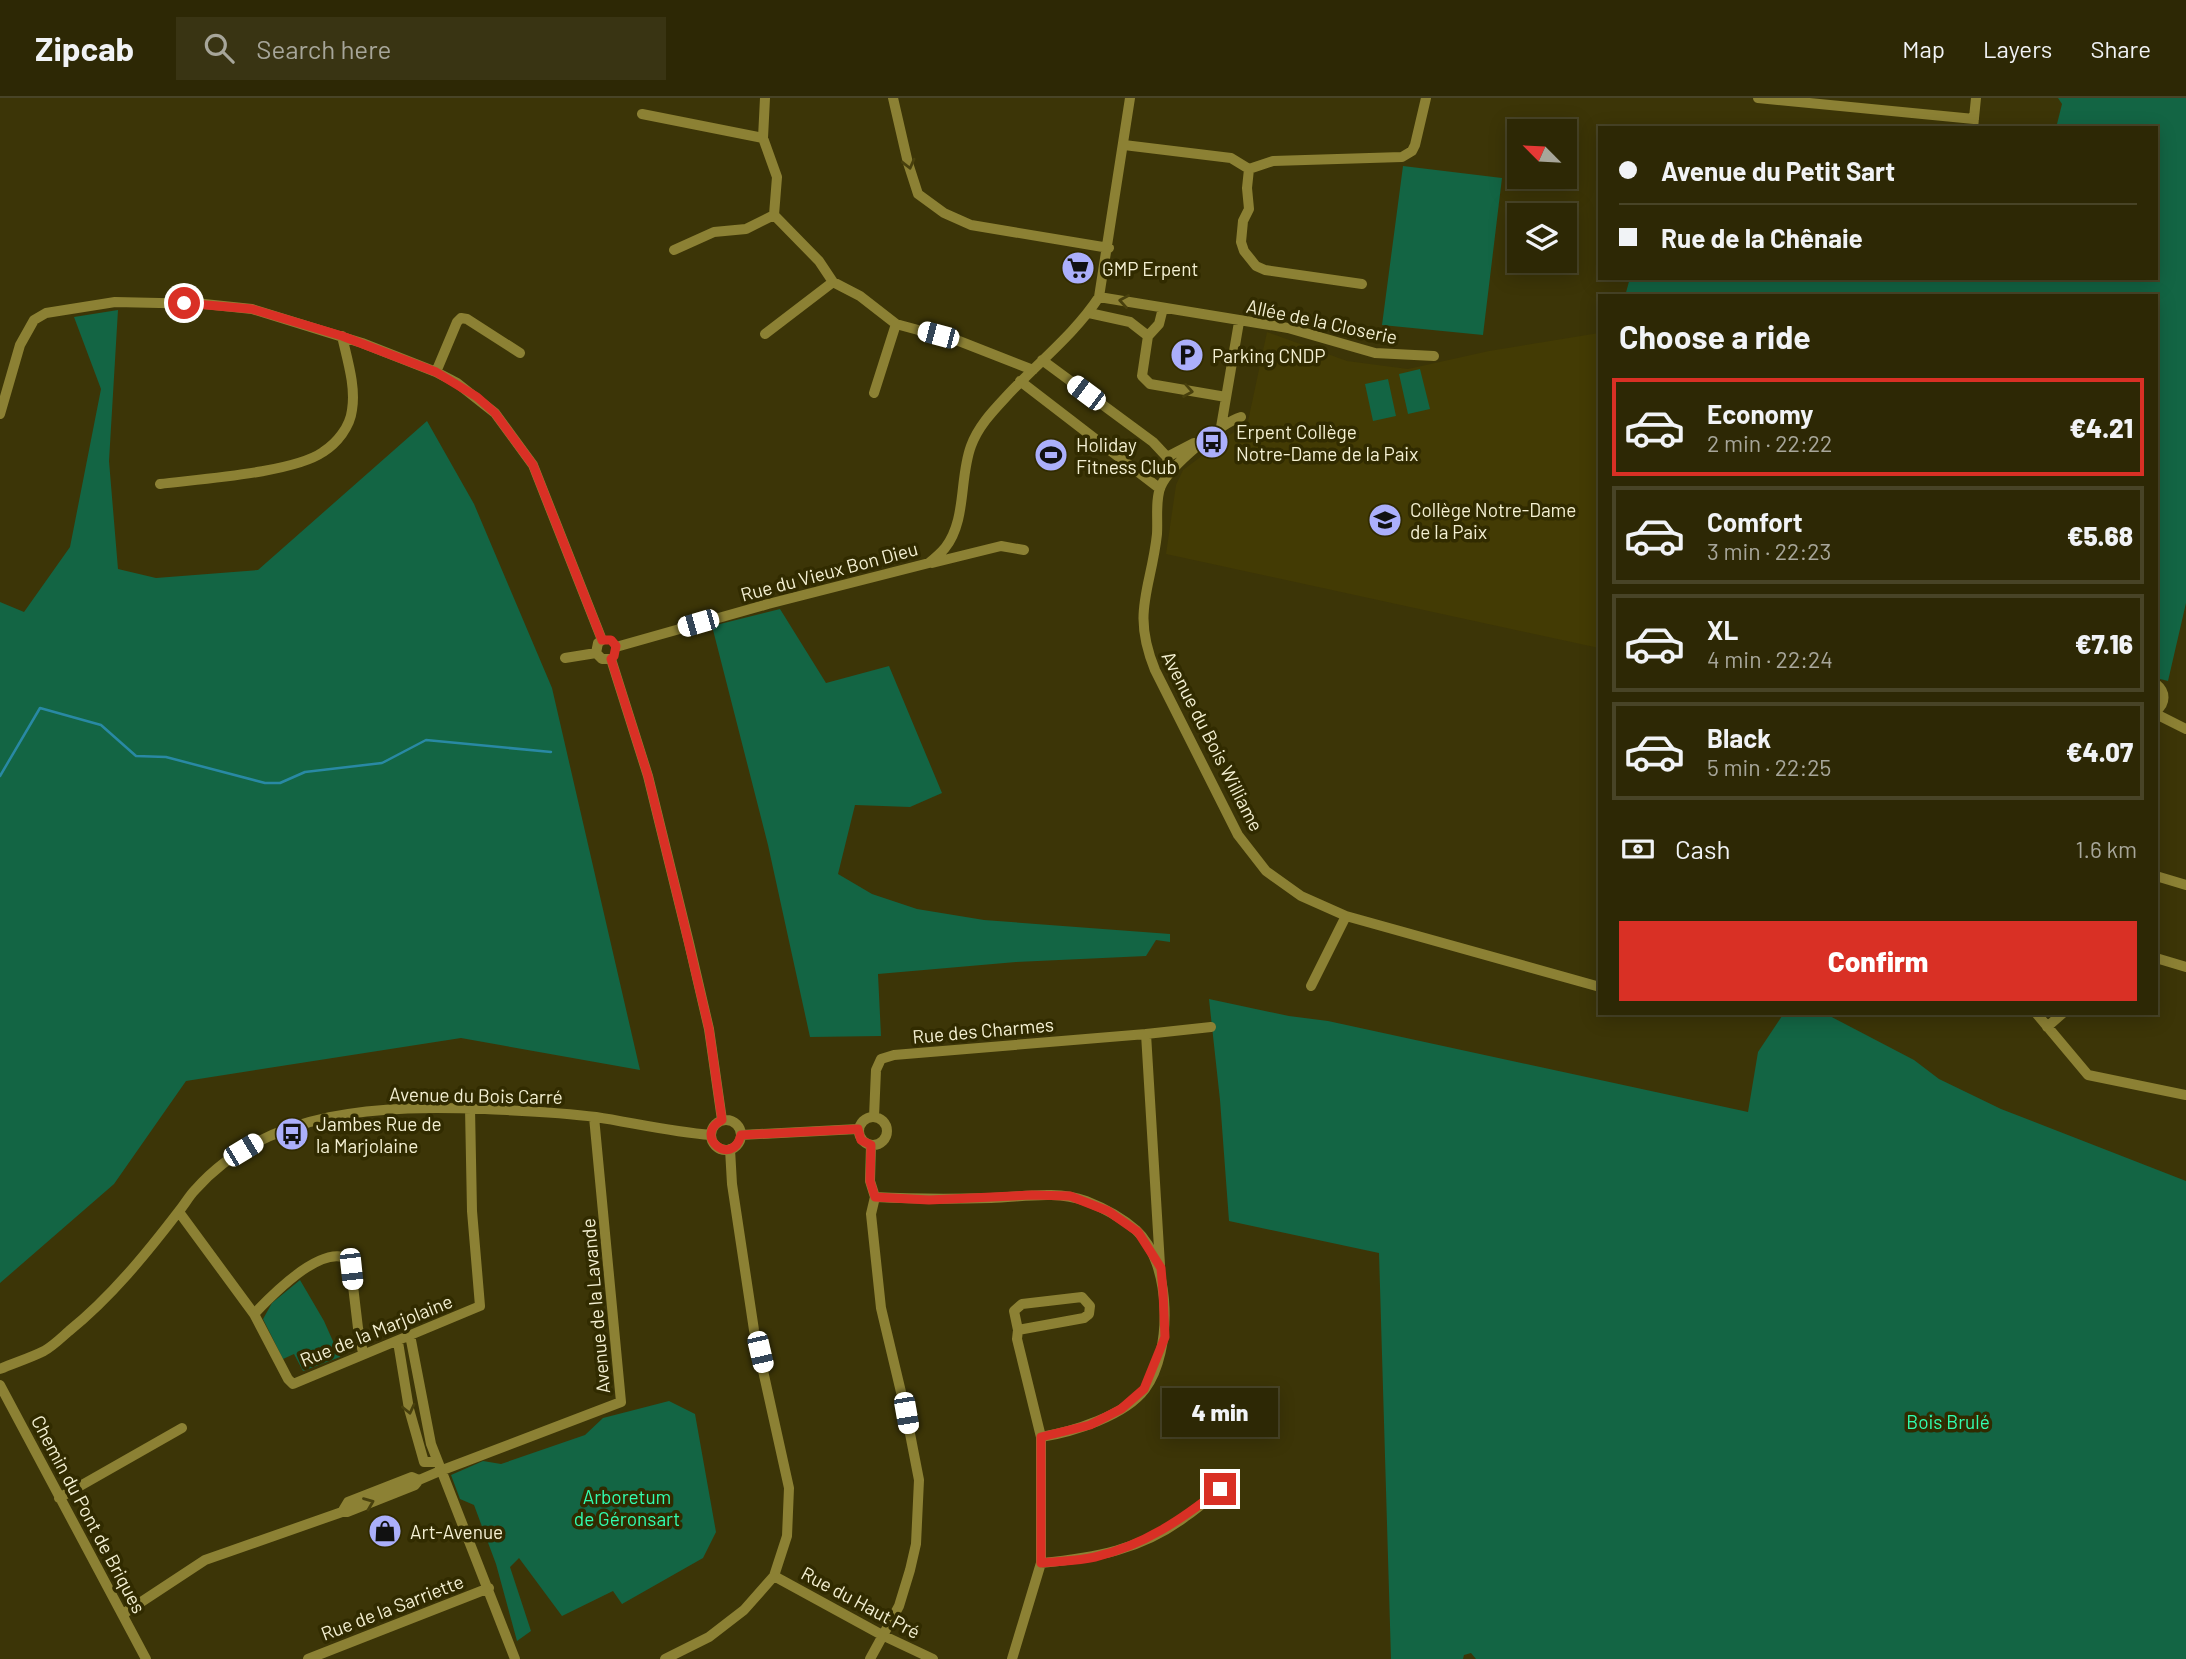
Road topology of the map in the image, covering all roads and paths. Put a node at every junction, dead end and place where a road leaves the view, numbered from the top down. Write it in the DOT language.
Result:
graph roads {
  1 [pos="765,98"];
  2 [pos="893,98"];
  3 [pos="1130,98"];
  4 [pos="1426,98"];
  5 [pos="1758,98"];
  6 [pos="1976,98"];
  7 [pos="642,114"];
  8 [pos="1973,123"];
  9 [pos="763,138"];
  10 [pos="1124,145"];
  11 [pos="1249,169"];
  12 [pos="774,215"];
  13 [pos="1109,248"];
  14 [pos="674,250"];
  15 [pos="833,282"];
  16 [pos="1362,284"];
  17 [pos="1099,297"];
  18 [pos="1163,308"];
  19 [pos="1089,313"];
  20 [pos="1239,321"];
  21 [pos="896,324"];
  22 [pos="765,334"];
  23 [pos="342,336"];
  24 [pos="1147,336"];
  25 [pos="520,353"];
  26 [pos="1434,356"];
  27 [pos="1042,360"];
  28 [pos="1032,370"];
  29 [pos="436,372"];
  30 [pos="1020,381"];
  31 [pos="874,393"];
  32 [pos="1226,397"];
  33 [pos="0,414"];
  34 [pos="1223,414"];
  35 [pos="1241,417"];
  36 [pos="1221,427"];
  37 [pos="1167,457"];
  38 [pos="1169,471"];
  39 [pos="160,484"];
  40 [pos="1159,488"];
  41 [pos="1024,550"];
  42 [pos="929,563"];
  43 [pos="602,640"];
  44 [pos="616,646"];
  45 [pos="596,653"];
  46 [pos="565,658"];
  47 [pos="611,659"];
  48 [pos="2158,686"];
  49 [pos="2158,710"];
  50 [pos="2158,714"];
  51 [pos="2186,729"];
  52 [pos="2158,877"];
  53 [pos="2186,885"];
  54 [pos="1346,916"];
  55 [pos="2158,959"];
  56 [pos="2186,967"];
  57 [pos="1311,986"];
  58 [pos="1598,986"];
  59 [pos="2038,1015"];
  60 [pos="2061,1015"];
  61 [pos="1211,1027"];
  62 [pos="2047,1027"];
  63 [pos="1146,1034"];
  64 [pos="2186,1095"];
  65 [pos="470,1108"];
  66 [pos="874,1116"];
  67 [pos="594,1117"];
  68 [pos="722,1120"];
  69 [pos="858,1129"];
  70 [pos="711,1135"];
  71 [pos="741,1135"];
  72 [pos="871,1145"];
  73 [pos="730,1149"];
  74 [pos="875,1197"];
  75 [pos="179,1212"];
  76 [pos="1158,1224"];
  77 [pos="1138,1232"];
  78 [pos="1161,1268"];
  79 [pos="254,1314"];
  80 [pos="1018,1330"];
  81 [pos="410,1335"];
  82 [pos="397,1342"];
  83 [pos="363,1353"];
  84 [pos="0,1369"];
  85 [pos="0,1385"];
  86 [pos="182,1428"];
  87 [pos="1041,1437"];
  88 [pos="438,1466"];
  89 [pos="1232,1479"];
  90 [pos="59,1498"];
  91 [pos="1041,1563"];
  92 [pos="774,1576"];
  93 [pos="489,1588"];
  94 [pos="123,1614"];
  95 [pos="882,1635"];
  96 [pos="145,1659"];
  97 [pos="307,1659"];
  98 [pos="515,1659"];
  99 [pos="665,1659"];
  100 [pos="870,1659"];
  101 [pos="933,1659"];
  102 [pos="1012,1659"];
  1 -- 9 [label="street"];
  2 -- 13 [label="street, one-way"];
  3 -- 10 [label="street"];
  4 -- 11 [label="street"];
  5 -- 8 [label="street"];
  6 -- 8 [label="street"];
  7 -- 9 [label="street"];
  9 -- 12 [label="street"];
  10 -- 11 [label="street"];
  10 -- 13 [label="street"];
  11 -- 16 [label="street"];
  12 -- 14 [label="street"];
  12 -- 15 [label="street"];
  13 -- 17 [label="street"];
  15 -- 21 [label="street"];
  15 -- 22 [label="street"];
  18 -- 17 [label="street, Allée de la Closerie, one-way"];
  17 -- 19 [label="street"];
  18 -- 20 [label="street, Allée de la Closerie"];
  18 -- 24 [label="street"];
  19 -- 24 [label="street"];
  19 -- 27 [label="street"];
  20 -- 26 [label="street, Allée de la Closerie"];
  20 -- 32 [label="street"];
  21 -- 28 [label="street"];
  21 -- 31 [label="street"];
  23 -- 29 [label="street"];
  23 -- 33 [label="street"];
  23 -- 39 [label="street"];
  24 -- 32 [label="street, one-way"];
  25 -- 29 [label="street"];
  27 -- 28 [label="street, Rue du Vieux Bon Dieu"];
  27 -- 37 [label="street"];
  28 -- 30 [label="street, Rue du Vieux Bon Dieu"];
  29 -- 43 [label="street"];
  30 -- 40 [label="street"];
  30 -- 42 [label="street, Rue du Vieux Bon Dieu"];
  32 -- 34 [label="street"];
  34 -- 36 [label="street"];
  34 -- 37 [label="street"];
  35 -- 36 [label="street"];
  36 -- 38 [label="street"];
  37 -- 38 [label="street"];
  38 -- 40 [label="street"];
  40 -- 54 [label="street, Avenue du Bois Williame"];
  41 -- 42 [label="street"];
  42 -- 44 [label="street, Rue du Vieux Bon Dieu"];
  43 -- 44 [label="street"];
  43 -- 45 [label="street"];
  44 -- 47 [label="street"];
  45 -- 46 [label="street"];
  45 -- 47 [label="street"];
  47 -- 68 [label="street"];
  48 -- 49 [label="street"];
  50 -- 51 [label="street"];
  52 -- 53 [label="street"];
  54 -- 57 [label="street"];
  54 -- 58 [label="street, Avenue du Bois Williame"];
  55 -- 56 [label="street"];
  59 -- 62 [label="street"];
  60 -- 62 [label="street"];
  61 -- 63 [label="street, Rue des Charmes"];
  62 -- 64 [label="street"];
  63 -- 66 [label="street, Rue des Charmes"];
  63 -- 76 [label="street"];
  65 -- 67 [label="street, Avenue du Bois Carré"];
  65 -- 75 [label="street, Avenue du Bois Carré"];
  65 -- 81 [label="street, Rue de la Marjolaine"];
  66 -- 69 [label="street"];
  66 -- 72 [label="street"];
  67 -- 70 [label="street, Avenue du Bois Carré"];
  67 -- 88 [label="street, Avenue de la Lavande"];
  68 -- 70 [label="street"];
  68 -- 71 [label="street"];
  69 -- 71 [label="street"];
  69 -- 72 [label="street"];
  70 -- 73 [label="street"];
  71 -- 73 [label="street"];
  72 -- 74 [label="street"];
  73 -- 92 [label="street"];
  74 -- 77 [label="street"];
  74 -- 95 [label="street"];
  75 -- 79 [label="street, Rue de la Marjolaine"];
  75 -- 84 [label="street, Avenue du Bois Carré"];
  76 -- 77 [label="street"];
  76 -- 78 [label="street"];
  77 -- 78 [label="street"];
  78 -- 87 [label="street"];
  79 -- 83 [label="street, Rue de la Marjolaine"];
  79 -- 83 [label="street"];
  80 -- 80 [label="street"];
  80 -- 87 [label="street"];
  81 -- 82 [label="street, Rue de la Marjolaine"];
  81 -- 88 [label="street"];
  82 -- 83 [label="street, Rue de la Marjolaine"];
  82 -- 88 [label="street, one-way"];
  85 -- 90 [label="street, Chemin du Pont de Briques"];
  86 -- 90 [label="street"];
  87 -- 91 [label="street"];
  88 -- 93 [label="street"];
  88 -- 94 [label="street, Avenue de la Lavande"];
  89 -- 91 [label="street"];
  90 -- 94 [label="street, Chemin du Pont de Briques"];
  91 -- 102 [label="street"];
  92 -- 95 [label="street, Rue du Haut Pré"];
  92 -- 99 [label="street"];
  93 -- 97 [label="street, Rue de la Sarriette"];
  93 -- 98 [label="street"];
  94 -- 96 [label="street, Chemin du Pont de Briques"];
  95 -- 100 [label="street"];
  95 -- 101 [label="street, Rue du Haut Pré"];
}
